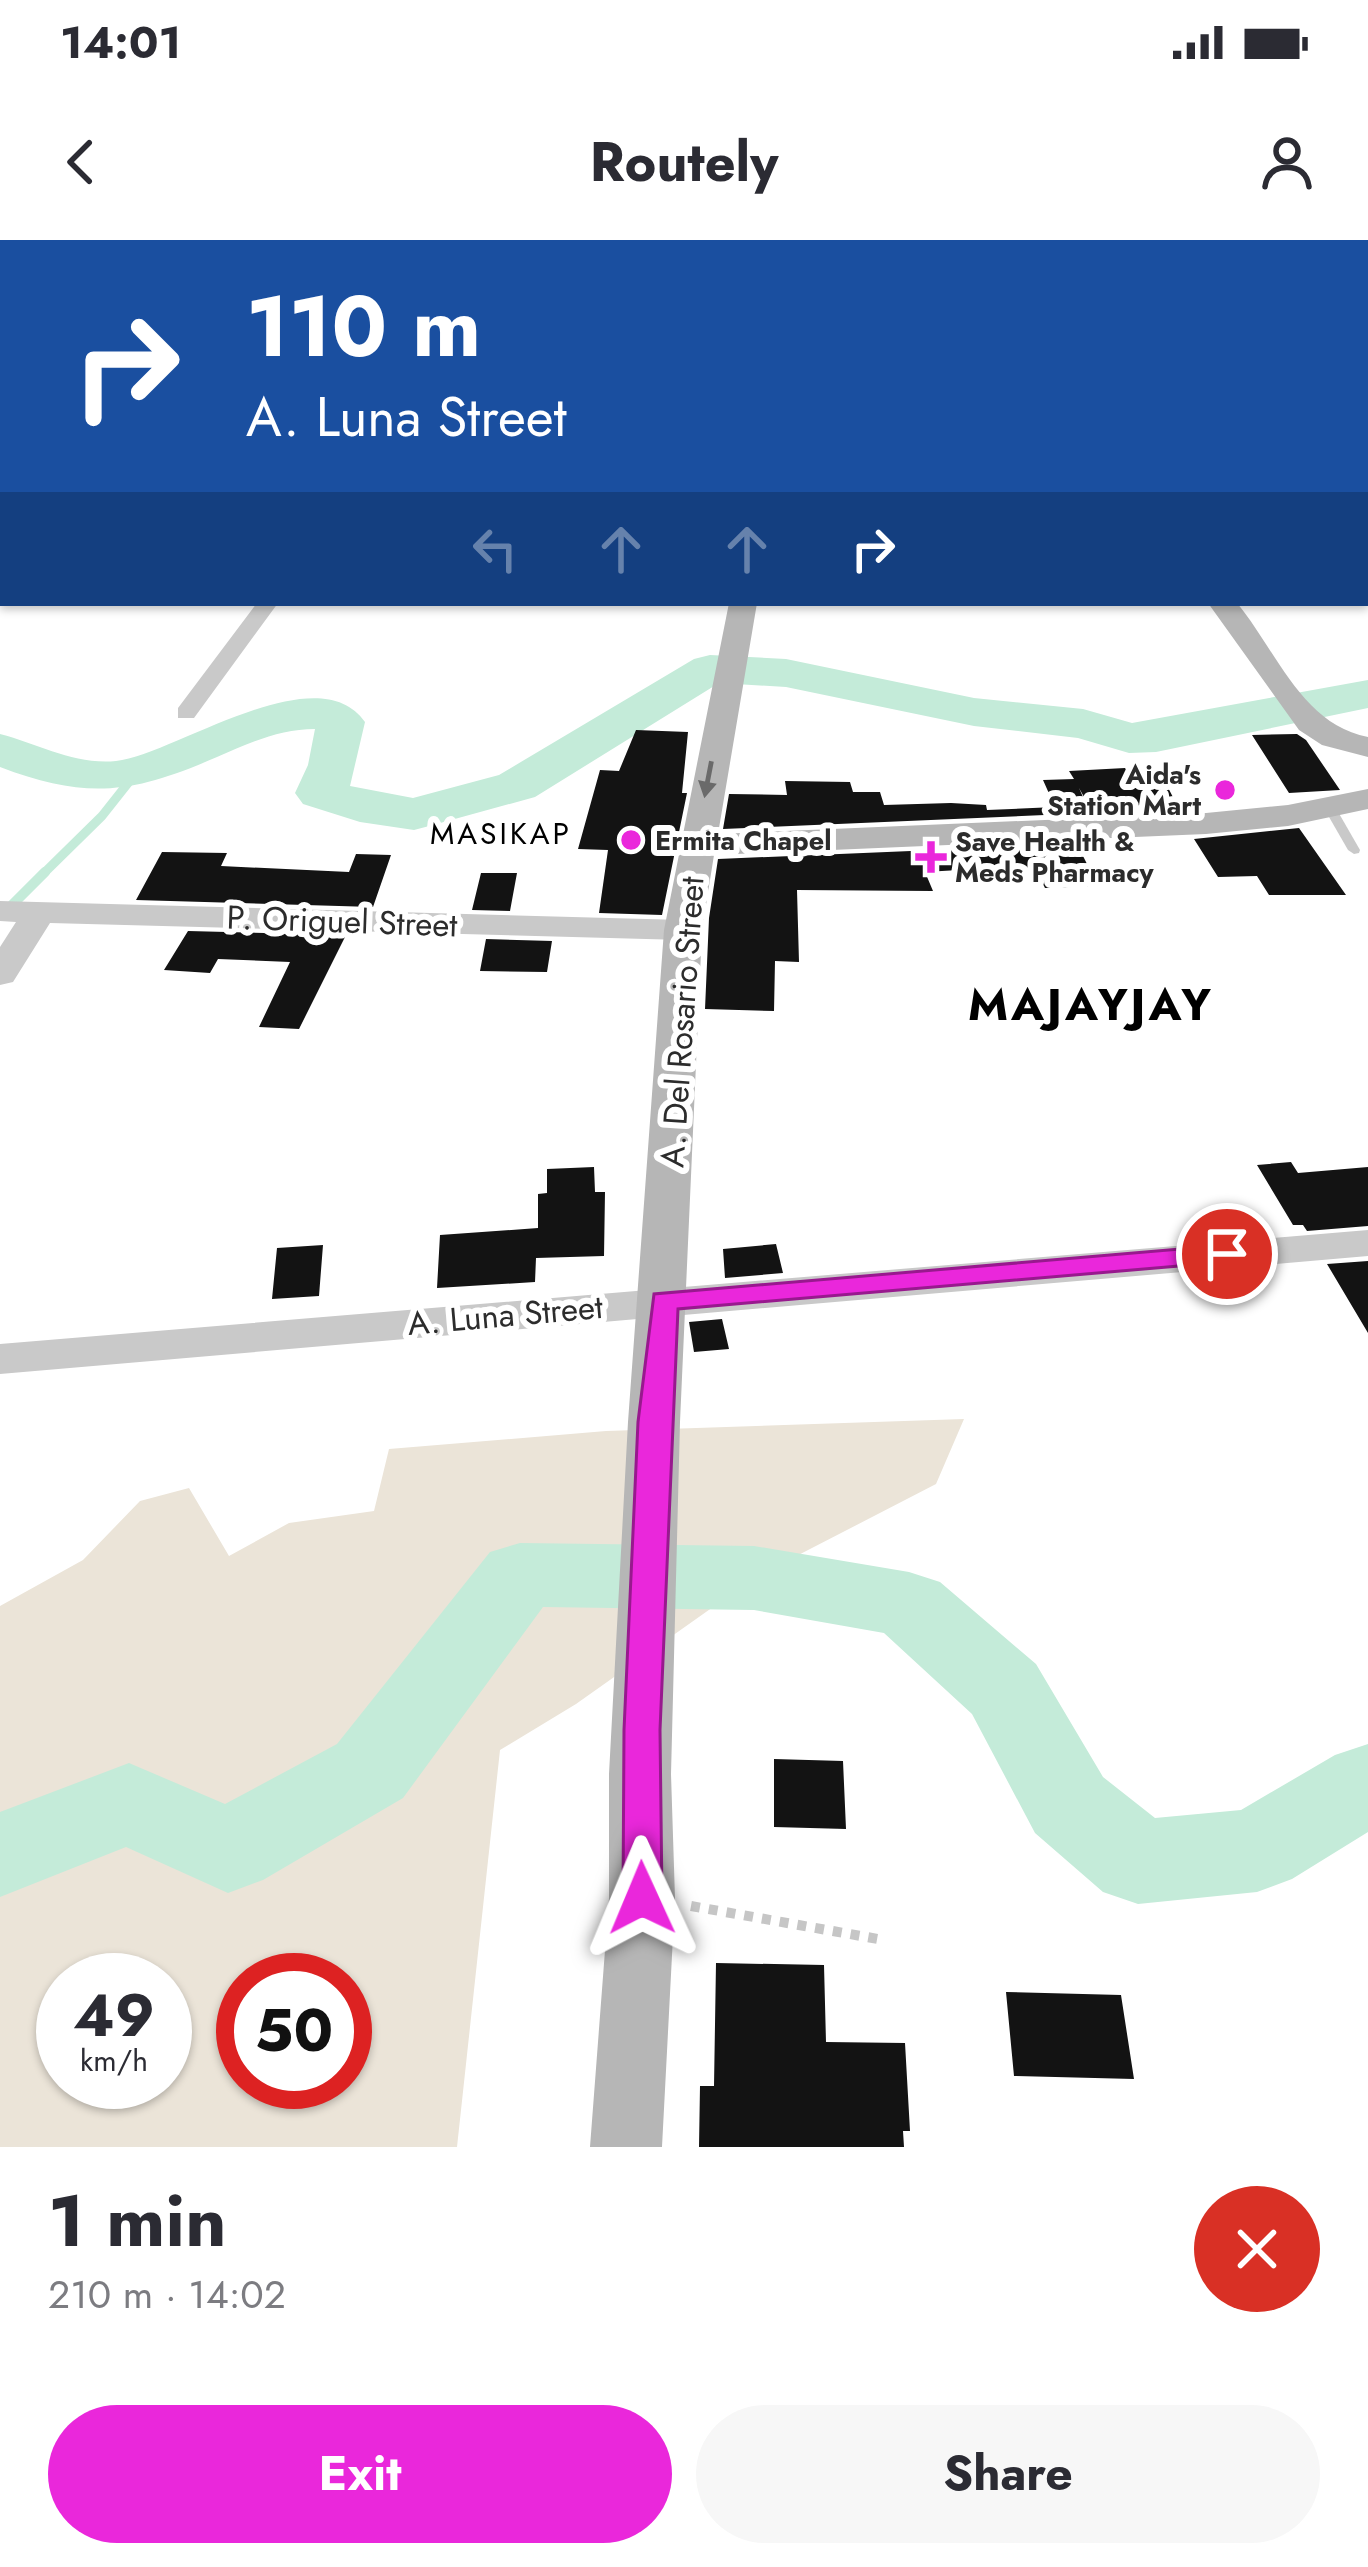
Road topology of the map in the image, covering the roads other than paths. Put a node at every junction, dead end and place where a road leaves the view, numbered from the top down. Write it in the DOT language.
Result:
graph roads {
  1 [pos="266,606"];
  2 [pos="741,606"];
  3 [pos="1225,606"];
  4 [pos="186,713"];
  5 [pos="1368,747"];
  6 [pos="1368,799"];
  7 [pos="1331,810"];
  8 [pos="696,844"];
  9 [pos="1354,850"];
  10 [pos="0,911"];
  11 [pos="40,912"];
  12 [pos="683,930"];
  13 [pos="0,974"];
  14 [pos="1368,1243"];
  15 [pos="664,1301"];
  16 [pos="0,1359"];
  17 [pos="626,2147"];
  1 -- 4 [label="street"];
  2 -- 8 [label="main road, A. Del Rosario Street, one-way"];
  3 -- 5 [label="main road"];
  6 -- 7 [label="main road"];
  7 -- 8 [label="main road"];
  7 -- 9 [label="lane"];
  8 -- 12 [label="main road, A. Del Rosario Street"];
  10 -- 11 [label="street, P. Origuel Street"];
  11 -- 12 [label="street, P. Origuel Street"];
  11 -- 13 [label="street"];
  12 -- 15 [label="main road, A. Del Rosario Street"];
  14 -- 15 [label="street, A. Luna Street"];
  15 -- 16 [label="street, A. Luna Street"];
  15 -- 17 [label="main road, A. Del Rosario Street"];
}
